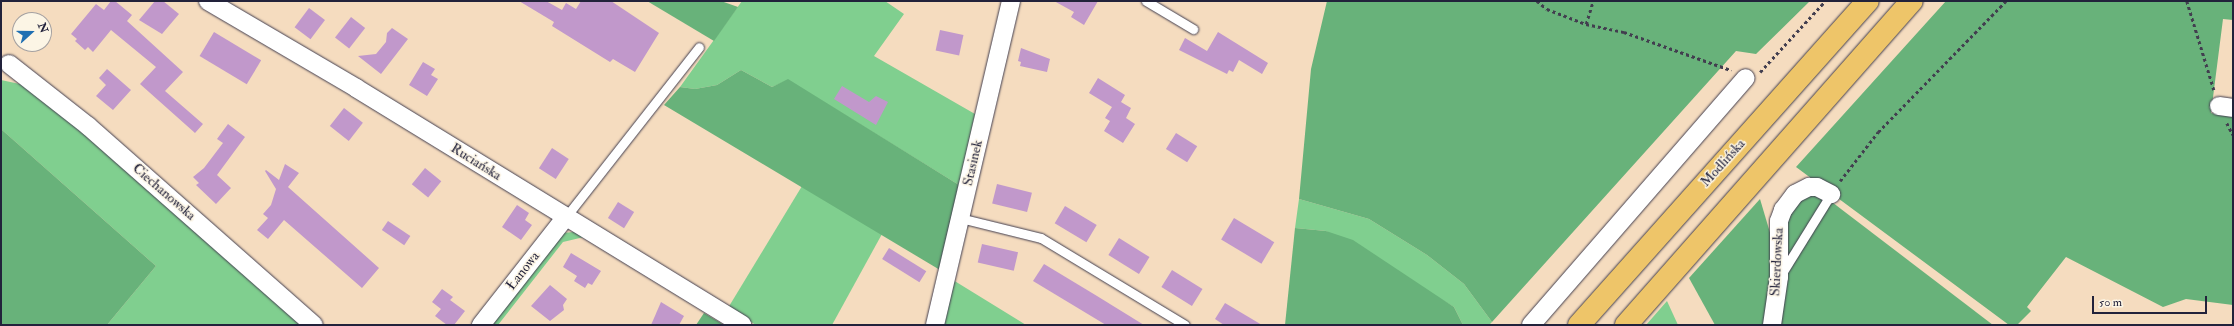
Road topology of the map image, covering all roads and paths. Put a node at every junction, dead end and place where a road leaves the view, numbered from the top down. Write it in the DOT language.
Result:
graph roads {
  1 [pos="208,1"];
  2 [pos="1011,1"];
  3 [pos="1146,1"];
  4 [pos="1537,1"];
  5 [pos="1593,1"];
  6 [pos="1825,1"];
  7 [pos="1868,1"];
  8 [pos="1912,1"];
  9 [pos="2006,1"];
  10 [pos="2187,1"];
  11 [pos="1586,24"];
  12 [pos="1193,29"];
  13 [pos="699,47"];
  14 [pos="9,64"];
  15 [pos="1746,78"];
  16 [pos="2226,107"];
  17 [pos="2233,135"];
  18 [pos="1831,194"];
  19 [pos="566,218"];
  20 [pos="960,218"];
  21 [pos="1779,277"];
  22 [pos="314,325"];
  23 [pos="481,325"];
  24 [pos="742,325"];
  25 [pos="935,325"];
  26 [pos="1184,325"];
  27 [pos="1531,325"];
  28 [pos="1579,325"];
  29 [pos="1626,325"];
  30 [pos="1772,325"];
  1 -- 19 [label="street, Ruciańska"];
  2 -- 20 [label="street, Stasinek"];
  3 -- 12 [label="lane"];
  4 -- 11 [label="path"];
  5 -- 11 [label="path"];
  6 -- 15 [label="path"];
  7 -- 28 [label="main road, Modlińska"];
  8 -- 29 [label="main road"];
  9 -- 18 [label="path"];
  10 -- 16 [label="path"];
  11 -- 15 [label="path"];
  13 -- 19 [label="lane"];
  14 -- 22 [label="street, Ciechanowska"];
  15 -- 27 [label="street"];
  16 -- 17 [label="path"];
  18 -- 21 [label="lane"];
  18 -- 21 [label="street, Skierdowska"];
  19 -- 23 [label="street, Łanowa"];
  19 -- 24 [label="street, Ruciańska"];
  20 -- 25 [label="street, Stasinek"];
  20 -- 26 [label="lane"];
  21 -- 30 [label="street, Skierdowska"];
}
